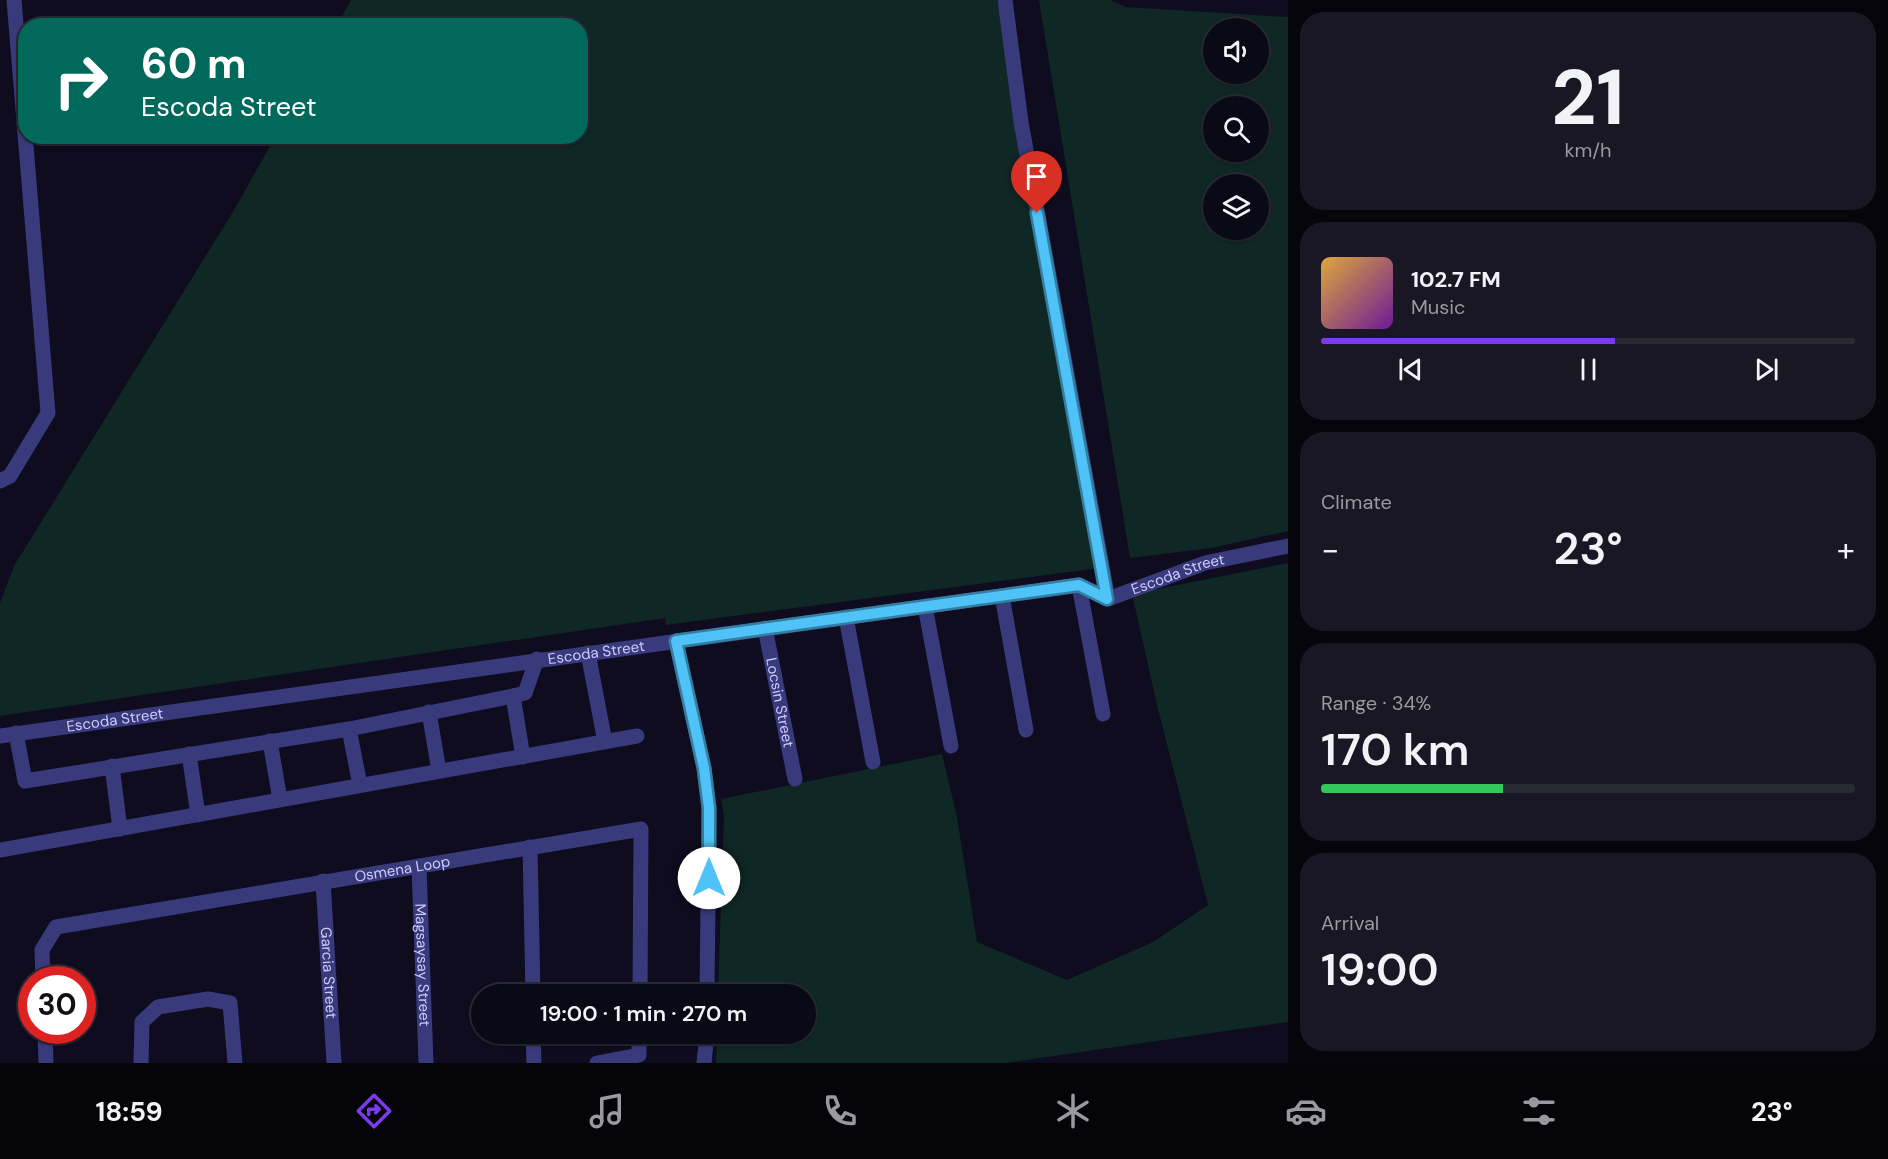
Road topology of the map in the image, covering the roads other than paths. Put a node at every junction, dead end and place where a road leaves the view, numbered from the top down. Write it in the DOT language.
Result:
graph roads {
  1 [pos="14,0"];
  2 [pos="1005,0"];
  3 [pos="18,49"];
  4 [pos="26,144"];
  5 [pos="0,481"];
  6 [pos="1288,546"];
  7 [pos="1079,585"];
  8 [pos="1002,596"];
  9 [pos="1107,599"];
  10 [pos="925,606"];
  11 [pos="846,617"];
  12 [pos="765,628"];
  13 [pos="676,641"];
  14 [pos="588,652"];
  15 [pos="537,659"];
  16 [pos="513,696"];
  17 [pos="429,712"];
  18 [pos="1103,714"];
  19 [pos="349,729"];
  20 [pos="1026,730"];
  21 [pos="16,733"];
  22 [pos="0,736"];
  23 [pos="637,736"];
  24 [pos="270,741"];
  25 [pos="605,742"];
  26 [pos="951,746"];
  27 [pos="189,754"];
  28 [pos="523,757"];
  29 [pos="873,762"];
  30 [pos="112,766"];
  31 [pos="439,771"];
  32 [pos="795,778"];
  33 [pos="360,786"];
  34 [pos="280,800"];
  35 [pos="198,815"];
  36 [pos="120,829"];
  37 [pos="530,847"];
  38 [pos="0,850"];
  39 [pos="419,866"];
  40 [pos="323,881"];
  41 [pos="43,966"];
  42 [pos="532,984"];
  43 [pos="640,984"];
  44 [pos="707,984"];
  45 [pos="45,1044"];
  46 [pos="533,1044"];
  47 [pos="639,1044"];
  48 [pos="706,1044"];
  49 [pos="46,1063"];
  50 [pos="141,1063"];
  51 [pos="235,1063"];
  52 [pos="334,1063"];
  53 [pos="426,1063"];
  54 [pos="534,1063"];
  55 [pos="597,1063"];
  56 [pos="704,1063"];
  1 -- 3 [label="street"];
  2 -- 9 [label="street"];
  4 -- 5 [label="street"];
  6 -- 9 [label="street, Escoda Street"];
  7 -- 8 [label="street, Escoda Street"];
  7 -- 9 [label="street"];
  7 -- 18 [label="street"];
  8 -- 10 [label="street, Escoda Street"];
  8 -- 20 [label="street"];
  10 -- 11 [label="street, Escoda Street"];
  10 -- 26 [label="street"];
  11 -- 12 [label="street, Escoda Street"];
  11 -- 29 [label="street"];
  12 -- 13 [label="street, Escoda Street"];
  12 -- 32 [label="street, Locsin Street"];
  13 -- 14 [label="street, Escoda Street"];
  13 -- 44 [label="street"];
  14 -- 15 [label="street, Escoda Street"];
  14 -- 25 [label="street"];
  15 -- 16 [label="street"];
  15 -- 21 [label="street, Escoda Street"];
  16 -- 17 [label="street"];
  16 -- 28 [label="street"];
  17 -- 19 [label="street"];
  17 -- 31 [label="street"];
  19 -- 24 [label="street"];
  19 -- 33 [label="street"];
  21 -- 22 [label="street, Escoda Street"];
  21 -- 30 [label="street"];
  23 -- 25 [label="street"];
  24 -- 27 [label="street"];
  24 -- 34 [label="street"];
  25 -- 28 [label="street"];
  27 -- 30 [label="street"];
  27 -- 35 [label="street"];
  28 -- 31 [label="street"];
  30 -- 36 [label="street"];
  31 -- 33 [label="street"];
  33 -- 34 [label="street"];
  34 -- 35 [label="street"];
  35 -- 36 [label="street"];
  36 -- 38 [label="street"];
  37 -- 39 [label="street, Osmena Loop"];
  37 -- 42 [label="street"];
  37 -- 43 [label="street, Osmena Loop"];
  39 -- 40 [label="street, Osmena Loop"];
  39 -- 53 [label="street, Magsaysay Street"];
  40 -- 41 [label="street, Osmena Loop"];
  40 -- 52 [label="street, Garcia Street"];
  45 -- 49 [label="street"];
  46 -- 54 [label="street"];
  47 -- 55 [label="street"];
  48 -- 56 [label="street"];
  50 -- 51 [label="street"];
}
